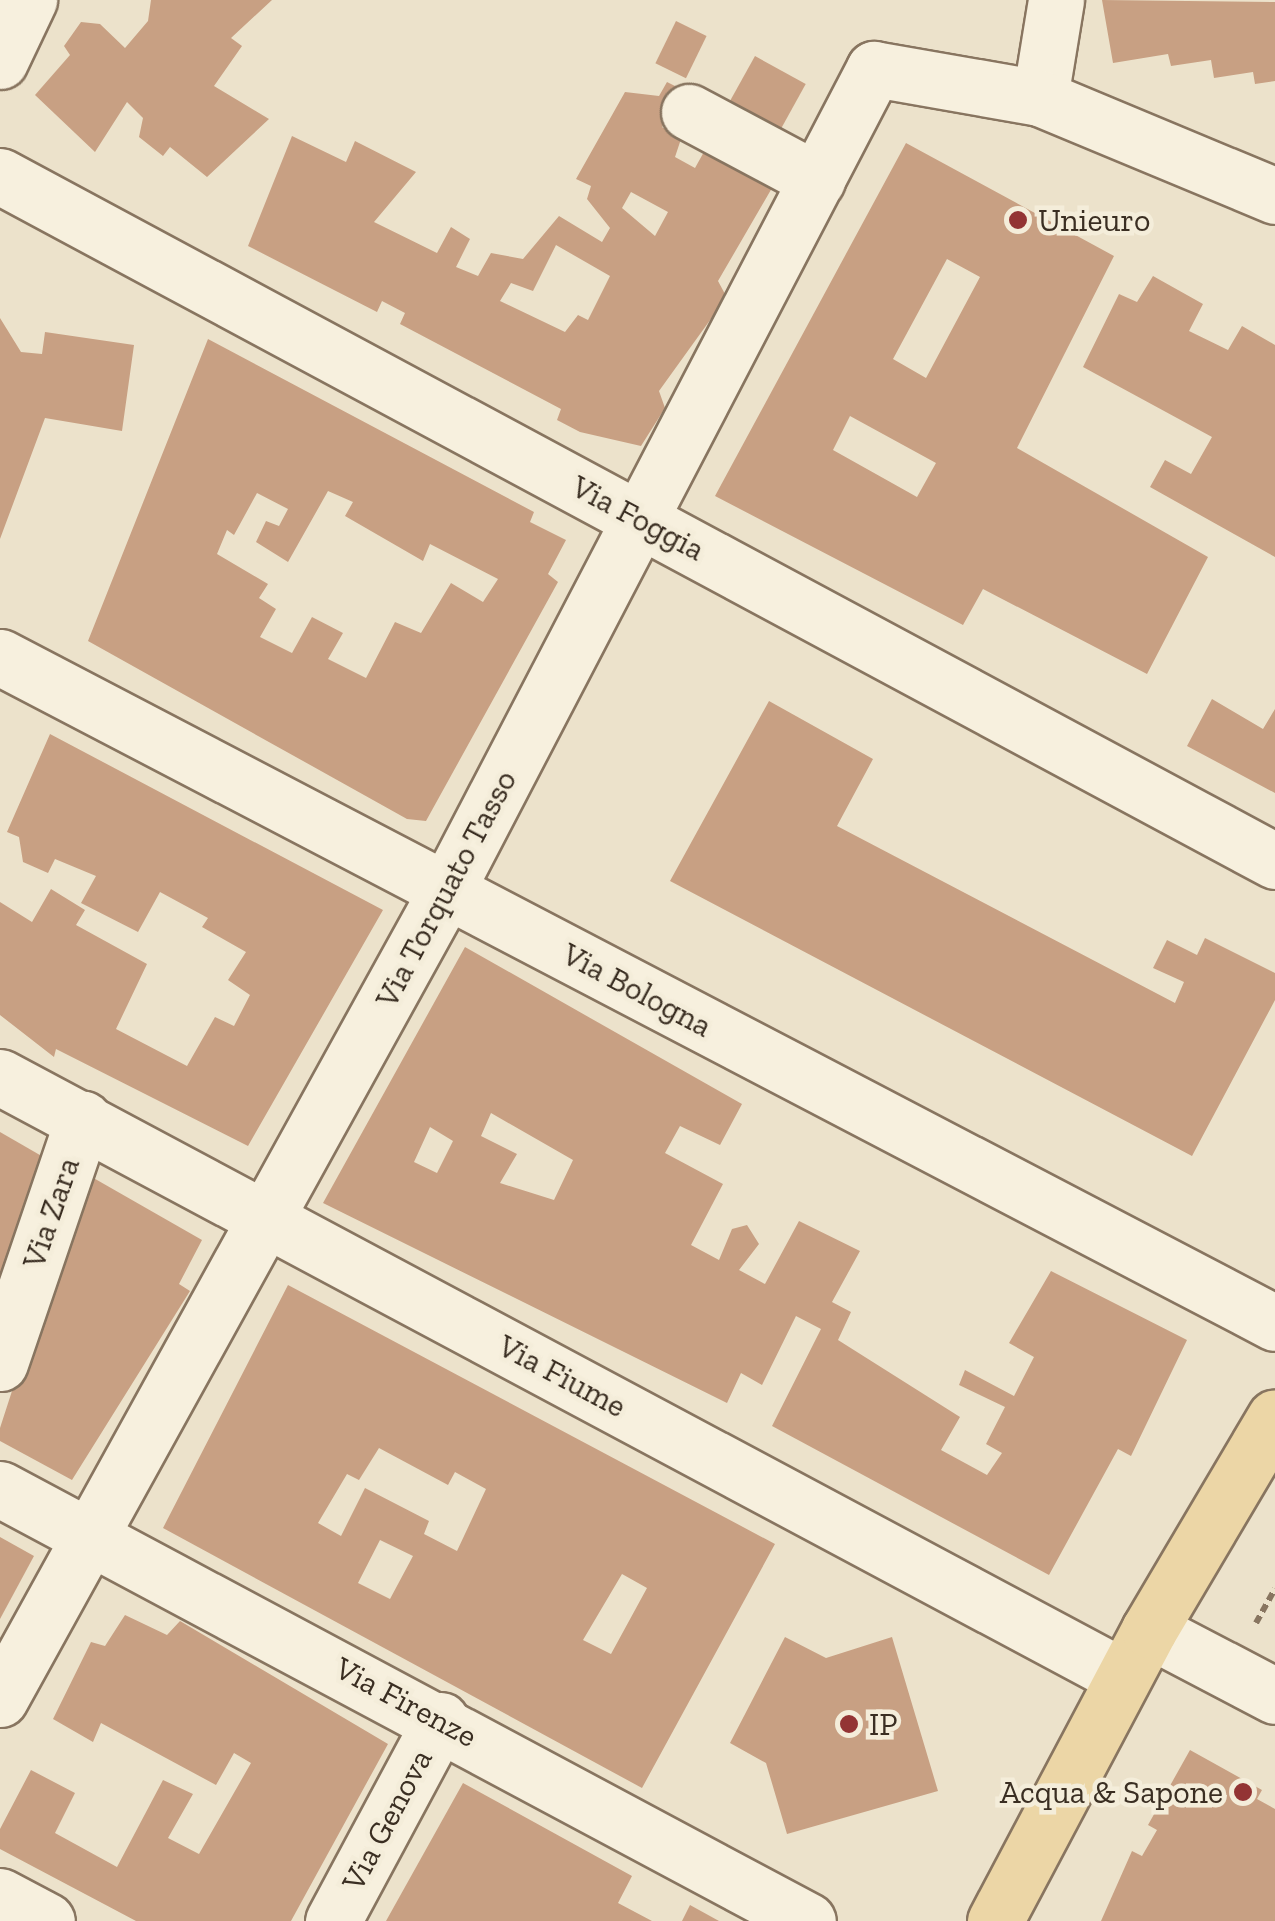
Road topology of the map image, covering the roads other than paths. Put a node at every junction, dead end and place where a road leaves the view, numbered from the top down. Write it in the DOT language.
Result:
graph roads {
  1 [pos="29,0"];
  2 [pos="1056,0"];
  3 [pos="0,61"];
  4 [pos="1040,98"];
  5 [pos="689,112"];
  6 [pos="0,176"];
  7 [pos="817,180"];
  8 [pos="1275,196"];
  9 [pos="642,520"];
  10 [pos="0,657"];
  11 [pos="1275,862"];
  12 [pos="446,890"];
  13 [pos="0,1076"];
  14 [pos="83,1119"];
  15 [pos="268,1218"];
  16 [pos="1275,1323"];
  17 [pos="0,1363"];
  18 [pos="1275,1416"];
  19 [pos="1260,1476"];
  20 [pos="0,1490"];
  21 [pos="92,1536"];
  22 [pos="1149,1630"];
  23 [pos="1123,1677"];
  24 [pos="1275,1696"];
  25 [pos="0,1699"];
  26 [pos="441,1720"];
  27 [pos="0,1896"];
  28 [pos="47,1921"];
  29 [pos="333,1921"];
  30 [pos="808,1921"];
  31 [pos="996,1921"];
  1 -- 3 [label="street"];
  2 -- 4 [label="street"];
  4 -- 7 [label="street, Via Torquato Tasso"];
  4 -- 8 [label="street"];
  5 -- 7 [label="street"];
  6 -- 9 [label="street, Via Foggia"];
  7 -- 9 [label="street, Via Torquato Tasso"];
  9 -- 11 [label="street, Via Foggia"];
  9 -- 12 [label="street, Via Torquato Tasso"];
  10 -- 12 [label="street, Via Bologna"];
  12 -- 15 [label="street, Via Torquato Tasso"];
  12 -- 16 [label="street, Via Bologna"];
  13 -- 14 [label="street, Via Fiume"];
  14 -- 15 [label="street, Via Fiume"];
  14 -- 17 [label="street, Via Zara"];
  15 -- 21 [label="street, Via Torquato Tasso"];
  15 -- 23 [label="street, Via Fiume"];
  18 -- 19 [label="main road"];
  19 -- 22 [label="main road"];
  20 -- 21 [label="street, Via Firenze"];
  21 -- 25 [label="street, Via Torquato Tasso"];
  21 -- 26 [label="street, Via Firenze"];
  22 -- 23 [label="main road"];
  22 -- 24 [label="street"];
  23 -- 31 [label="main road"];
  26 -- 29 [label="street, Via Genova"];
  26 -- 30 [label="street, Via Firenze"];
  27 -- 28 [label="street"];
}
